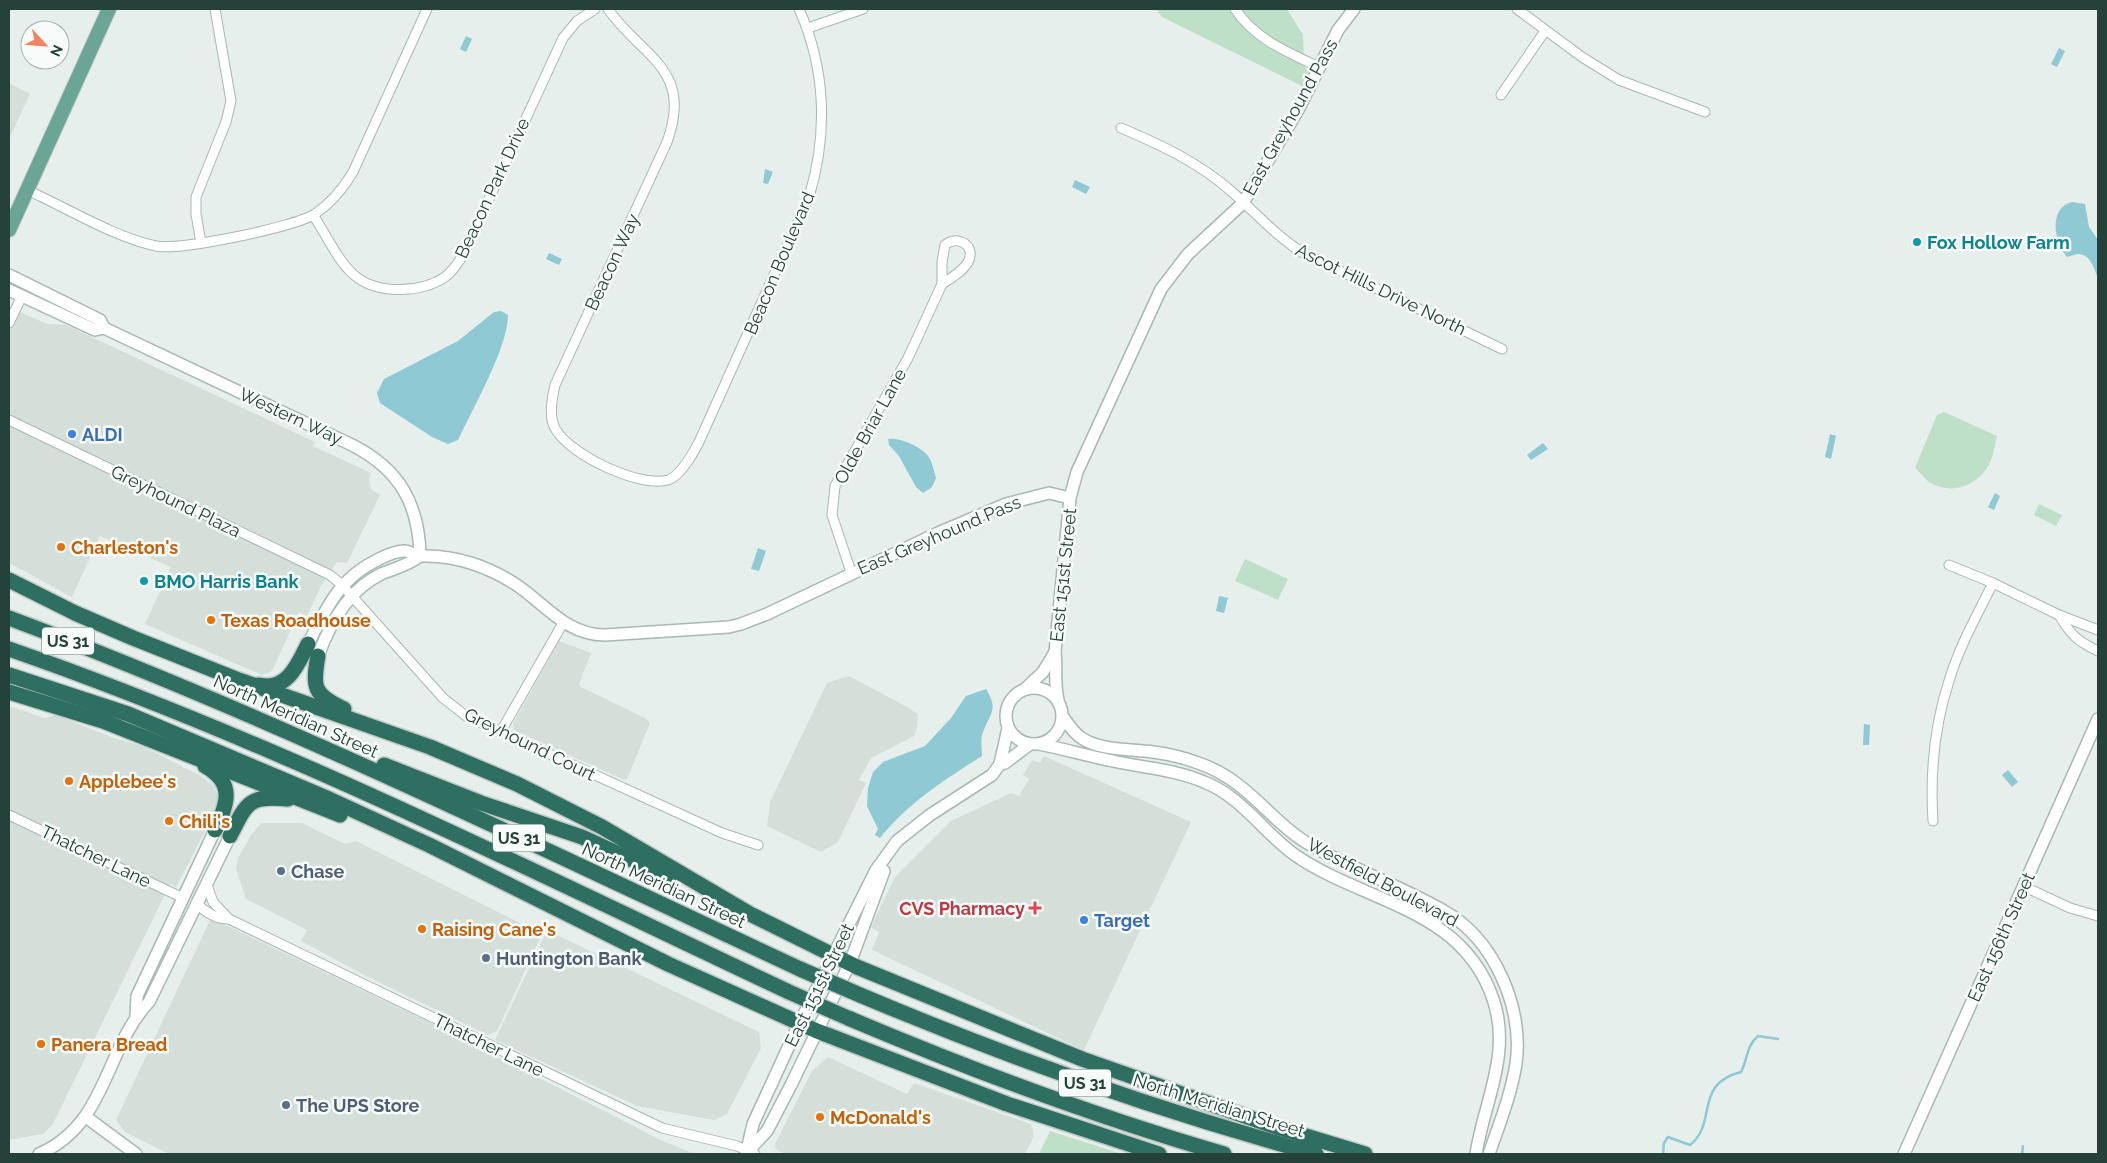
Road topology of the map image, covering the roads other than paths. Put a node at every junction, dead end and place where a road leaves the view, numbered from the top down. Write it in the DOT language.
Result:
graph roads {
  1 [pos="108,9"];
  2 [pos="215,9"];
  3 [pos="427,9"];
  4 [pos="595,9"];
  5 [pos="608,9"];
  6 [pos="799,9"];
  7 [pos="863,9"];
  8 [pos="1235,9"];
  9 [pos="1354,9"];
  10 [pos="1517,9"];
  11 [pos="808,28"];
  12 [pos="1545,31"];
  13 [pos="1319,67"];
  14 [pos="1501,95"];
  15 [pos="1705,112"];
  16 [pos="1121,128"];
  17 [pos="27,190"];
  18 [pos="1243,203"];
  19 [pos="314,215"];
  20 [pos="9,230"];
  21 [pos="201,243"];
  22 [pos="9,275"];
  23 [pos="942,284"];
  24 [pos="9,290"];
  25 [pos="22,296"];
  26 [pos="9,323"];
  27 [pos="104,328"];
  28 [pos="1502,349"];
  29 [pos="9,420"];
  30 [pos="649,479"];
  31 [pos="1070,498"];
  32 [pos="420,556"];
  33 [pos="1948,565"];
  34 [pos="851,572"];
  35 [pos="9,580"];
  36 [pos="1993,583"];
  37 [pos="342,585"];
  38 [pos="352,596"];
  39 [pos="9,610"];
  40 [pos="2059,615"];
  41 [pos="9,618"];
  42 [pos="563,623"];
  43 [pos="2098,630"];
  44 [pos="308,644"];
  45 [pos="9,649"];
  46 [pos="2098,651"];
  47 [pos="1055,652"];
  48 [pos="318,656"];
  49 [pos="128,664"];
  50 [pos="9,674"];
  51 [pos="236,679"];
  52 [pos="1025,689"];
  53 [pos="9,692"];
  54 [pos="1058,700"];
  55 [pos="236,709"];
  56 [pos="1063,717"];
  57 [pos="2098,719"];
  58 [pos="1008,728"];
  59 [pos="500,734"];
  60 [pos="143,736"];
  61 [pos="400,736"];
  62 [pos="1034,744"];
  63 [pos="1000,764"];
  64 [pos="303,800"];
  65 [pos="9,815"];
  66 [pos="1934,821"];
  67 [pos="215,830"];
  68 [pos="911,830"];
  69 [pos="230,836"];
  70 [pos="758,844"];
  71 [pos="488,876"];
  72 [pos="207,885"];
  73 [pos="2023,886"];
  74 [pos="183,898"];
  75 [pos="196,903"];
  76 [pos="750,914"];
  77 [pos="2098,916"];
  78 [pos="229,919"];
  79 [pos="834,956"];
  80 [pos="850,963"];
  81 [pos="136,1016"];
  82 [pos="799,1024"];
  83 [pos="817,1031"];
  84 [pos="86,1117"];
  85 [pos="750,1153"];
  86 [pos="39,1154"];
  87 [pos="136,1154"];
  88 [pos="1159,1154"];
  89 [pos="1224,1154"];
  90 [pos="1316,1154"];
  91 [pos="1365,1154"];
  92 [pos="1476,1154"];
  93 [pos="1489,1154"];
  94 [pos="1904,1154"];
  1 -- 17 [label="main road"];
  2 -- 21 [label="street"];
  3 -- 19 [label="street"];
  4 -- 19 [label="street, Beacon Park Drive"];
  5 -- 30 [label="street, Beacon Way"];
  6 -- 11 [label="street, Beacon Boulevard"];
  7 -- 11 [label="street"];
  8 -- 13 [label="street"];
  9 -- 13 [label="street, East Greyhound Pass"];
  10 -- 12 [label="street"];
  11 -- 30 [label="street, Beacon Boulevard"];
  12 -- 14 [label="street"];
  12 -- 15 [label="street"];
  13 -- 18 [label="street, East Greyhound Pass"];
  16 -- 18 [label="street, Ascot Hills Drive North"];
  17 -- 20 [label="main road"];
  17 -- 21 [label="street"];
  18 -- 28 [label="street, Ascot Hills Drive North"];
  18 -- 31 [label="street, East Greyhound Pass"];
  19 -- 21 [label="street"];
  22 -- 27 [label="street, Western Way"];
  23 -- 23 [label="street, Olde Briar Lane"];
  23 -- 34 [label="street, Olde Briar Lane"];
  24 -- 25 [label="street, Western Way"];
  25 -- 26 [label="street"];
  25 -- 27 [label="street, Western Way"];
  27 -- 32 [label="street, Western Way"];
  29 -- 37 [label="street, Greyhound Plaza"];
  31 -- 34 [label="street, East Greyhound Pass"];
  31 -- 47 [label="street, East 151st Street"];
  32 -- 37 [label="street, East Greyhound Pass"];
  32 -- 38 [label="street, East Greyhound Pass"];
  32 -- 42 [label="street, East Greyhound Pass"];
  33 -- 36 [label="street"];
  34 -- 42 [label="street, East Greyhound Pass"];
  35 -- 51 [label="highway"];
  36 -- 40 [label="street"];
  36 -- 66 [label="street"];
  37 -- 38 [label="street, Greyhound Court"];
  37 -- 44 [label="street, East Greyhound Pass"];
  38 -- 48 [label="street, East Greyhound Pass"];
  38 -- 59 [label="street, Greyhound Court"];
  39 -- 49 [label="highway"];
  40 -- 43 [label="street"];
  40 -- 46 [label="street"];
  41 -- 49 [label="highway, North Meridian Street / US 31"];
  42 -- 59 [label="street"];
  44 -- 51 [label="highway"];
  45 -- 89 [label="highway, US 31, bridge"];
  47 -- 52 [label="street, East 151st Street"];
  47 -- 54 [label="street, East 151st Street"];
  48 -- 61 [label="highway"];
  49 -- 55 [label="highway, North Meridian Street / US 31"];
  50 -- 71 [label="highway"];
  51 -- 61 [label="highway"];
  52 -- 54 [label="street"];
  52 -- 58 [label="street"];
  53 -- 60 [label="highway"];
  54 -- 56 [label="street"];
  55 -- 76 [label="highway"];
  55 -- 90 [label="highway, North Meridian Street / US 31, bridge"];
  56 -- 62 [label="street"];
  56 -- 93 [label="street, Westfield Boulevard"];
  57 -- 73 [label="street, East 156th Street"];
  58 -- 62 [label="street"];
  58 -- 63 [label="street"];
  59 -- 70 [label="street, Greyhound Court"];
  60 -- 64 [label="highway"];
  60 -- 67 [label="highway"];
  61 -- 76 [label="highway"];
  62 -- 63 [label="street, East 151st Street"];
  62 -- 92 [label="street, Westfield Boulevard"];
  63 -- 68 [label="street, East 151st Street"];
  64 -- 69 [label="highway"];
  64 -- 71 [label="highway"];
  65 -- 74 [label="street, Thatcher Lane"];
  67 -- 74 [label="street"];
  68 -- 79 [label="street, East 151st Street"];
  68 -- 80 [label="street, East 151st Street"];
  69 -- 72 [label="street"];
  71 -- 82 [label="highway"];
  72 -- 75 [label="street"];
  72 -- 78 [label="street, Thatcher Lane"];
  73 -- 77 [label="street"];
  73 -- 94 [label="street, East 156th Street"];
  74 -- 81 [label="street"];
  75 -- 78 [label="street, Thatcher Lane"];
  75 -- 81 [label="street"];
  76 -- 79 [label="highway"];
  78 -- 85 [label="street, Thatcher Lane"];
  79 -- 80 [label="highway"];
  79 -- 82 [label="street, East 151st Street"];
  80 -- 83 [label="street, East 151st Street"];
  80 -- 91 [label="highway"];
  81 -- 84 [label="street"];
  82 -- 83 [label="highway"];
  82 -- 85 [label="street, East 151st Street"];
  83 -- 85 [label="street, East 151st Street"];
  83 -- 88 [label="highway"];
  84 -- 86 [label="street"];
  84 -- 87 [label="street"];
}
